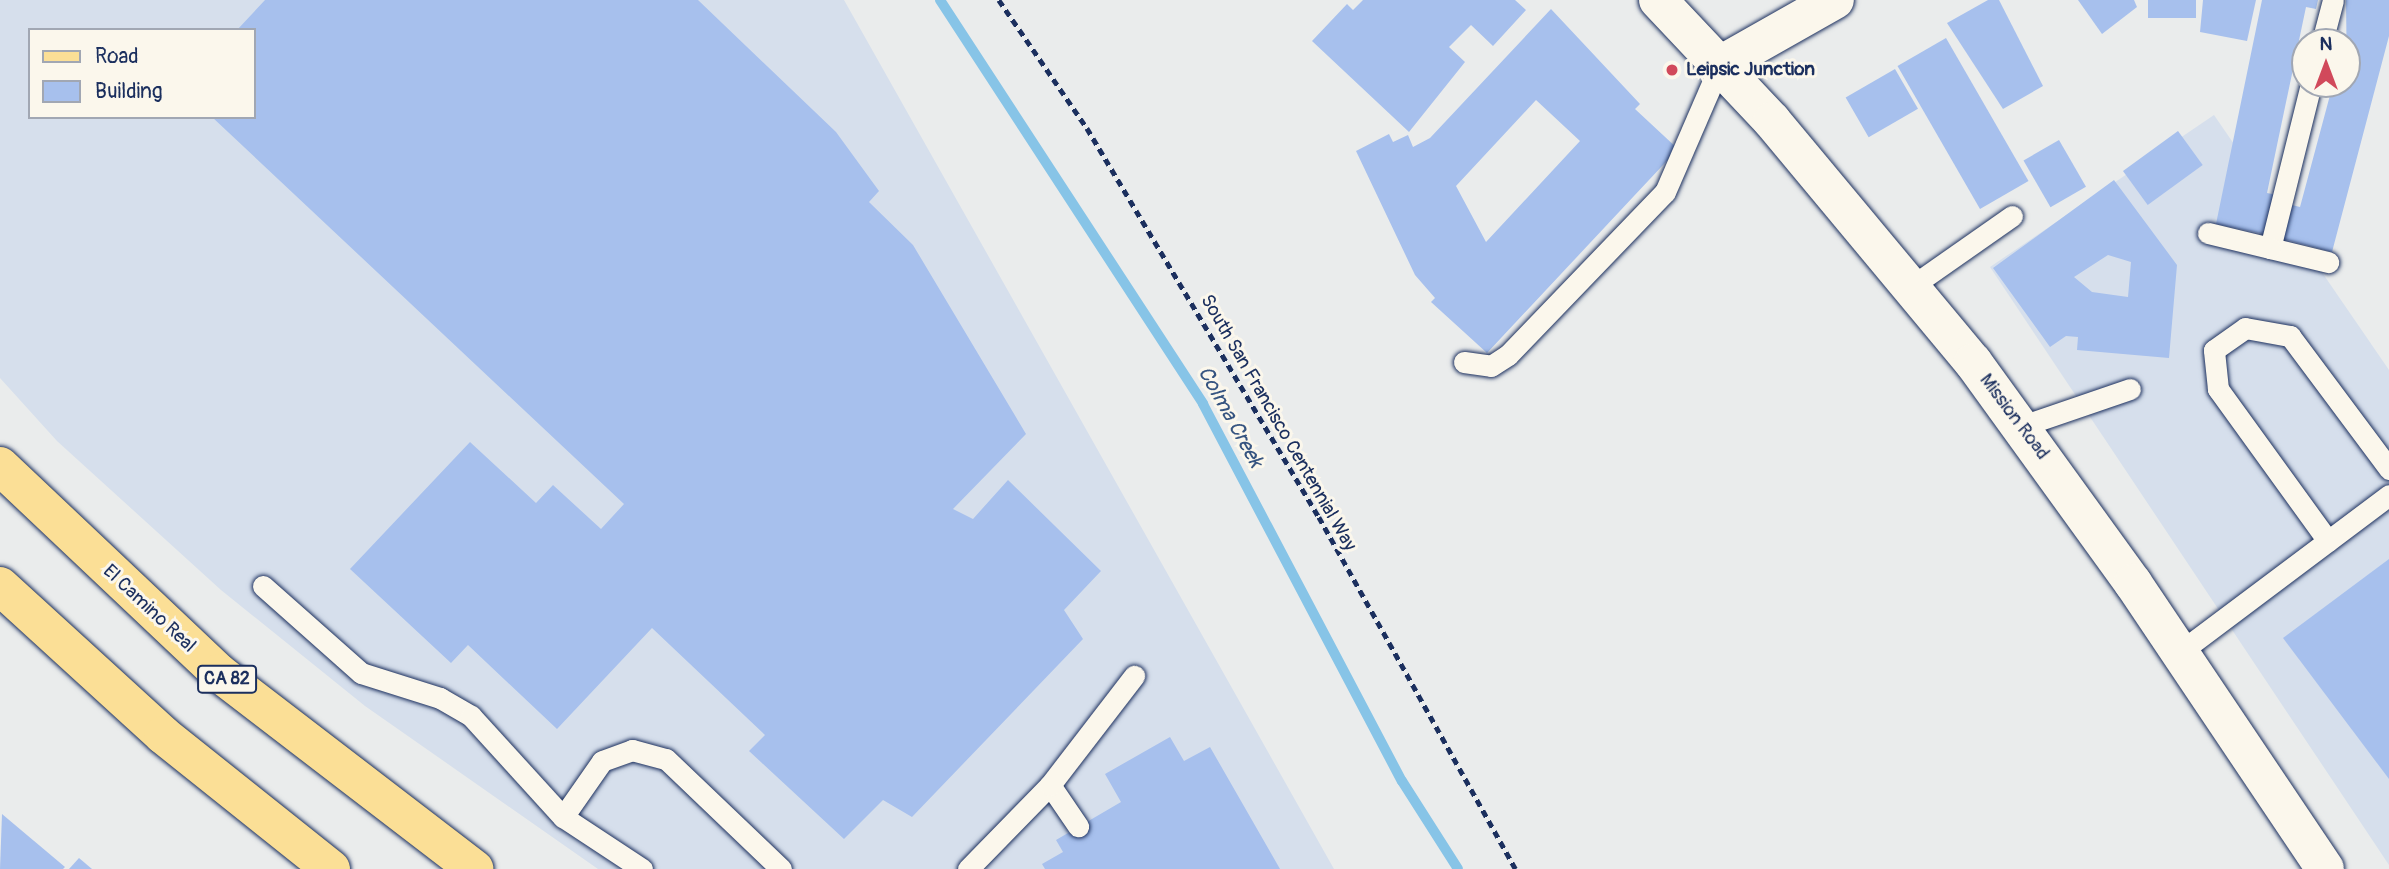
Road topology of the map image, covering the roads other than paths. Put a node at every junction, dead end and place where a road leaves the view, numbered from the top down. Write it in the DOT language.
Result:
graph roads {
  1 [pos="1658,0"];
  2 [pos="1835,0"];
  3 [pos="2333,0"];
  4 [pos="2326,28"];
  5 [pos="1720,65"];
  6 [pos="2308,98"];
  7 [pos="2011,216"];
  8 [pos="2208,233"];
  9 [pos="2270,248"];
  10 [pos="2328,262"];
  11 [pos="1912,286"];
  12 [pos="1464,362"];
  13 [pos="2130,389"];
  14 [pos="2022,426"];
  15 [pos="0,466"];
  16 [pos="2389,469"];
  17 [pos="2389,495"];
  18 [pos="2328,541"];
  19 [pos="0,586"];
  20 [pos="263,586"];
  21 [pos="2180,652"];
  22 [pos="1134,676"];
  23 [pos="1050,785"];
  24 [pos="563,817"];
  25 [pos="1078,826"];
  26 [pos="331,869"];
  27 [pos="474,869"];
  28 [pos="642,869"];
  29 [pos="781,869"];
  30 [pos="968,869"];
  31 [pos="2325,869"];
  1 -- 5 [label="street, Mission Road"];
  2 -- 5 [label="street"];
  3 -- 4 [label="lane"];
  5 -- 11 [label="street, Mission Road"];
  5 -- 12 [label="lane"];
  6 -- 9 [label="lane"];
  7 -- 11 [label="lane"];
  8 -- 9 [label="lane"];
  9 -- 10 [label="lane"];
  11 -- 14 [label="street, Mission Road"];
  13 -- 14 [label="lane"];
  14 -- 21 [label="street, Mission Road"];
  15 -- 27 [label="main road, El Camino Real / CA 82"];
  16 -- 18 [label="lane"];
  17 -- 18 [label="lane"];
  18 -- 21 [label="lane"];
  19 -- 26 [label="main road"];
  20 -- 24 [label="lane"];
  21 -- 31 [label="street, Mission Road"];
  22 -- 23 [label="lane"];
  23 -- 25 [label="lane"];
  23 -- 30 [label="lane"];
  24 -- 28 [label="lane"];
  24 -- 29 [label="lane"];
}
